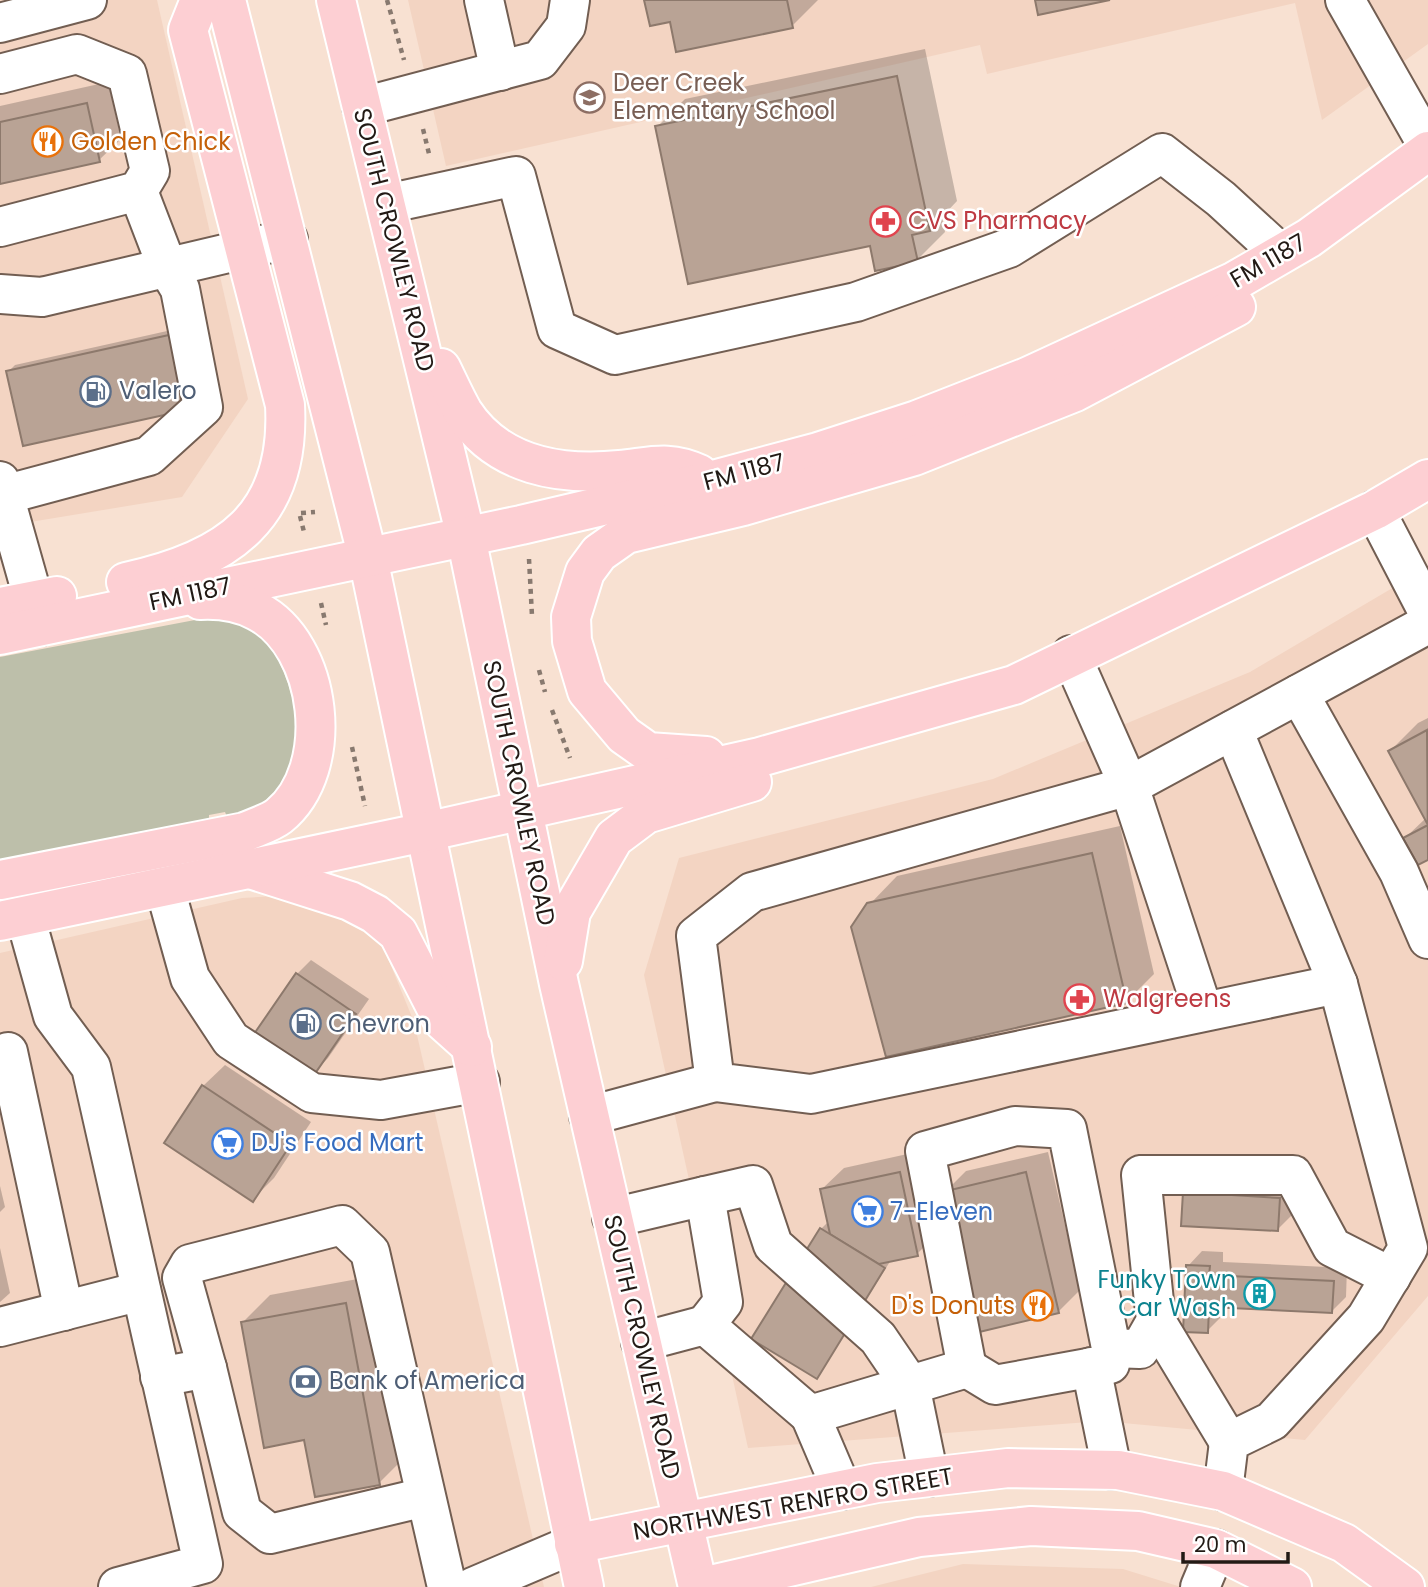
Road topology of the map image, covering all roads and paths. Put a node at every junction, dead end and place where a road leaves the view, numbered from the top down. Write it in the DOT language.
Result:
graph roads {
  1 [pos="87,0"];
  2 [pos="201,0"];
  3 [pos="226,0"];
  4 [pos="336,0"];
  5 [pos="484,0"];
  6 [pos="570,0"];
  7 [pos="1345,0"];
  8 [pos="1382,0"];
  9 [pos="0,23"];
  10 [pos="1367,36"];
  11 [pos="500,71"];
  12 [pos="0,74"];
  13 [pos="362,107"];
  14 [pos="1428,148"];
  15 [pos="138,191"];
  16 [pos="386,204"];
  17 [pos="0,227"];
  18 [pos="288,239"];
  19 [pos="1295,246"];
  20 [pos="243,249"];
  21 [pos="168,269"];
  22 [pos="0,294"];
  23 [pos="414,320"];
  24 [pos="1428,479"];
  25 [pos="713,480"];
  26 [pos="1,490"];
  27 [pos="1375,510"];
  28 [pos="315,512"];
  29 [pos="300,513"];
  30 [pos="466,537"];
  31 [pos="368,558"];
  32 [pos="158,600"];
  33 [pos="25,611"];
  34 [pos="1428,612"];
  35 [pos="1428,624"];
  36 [pos="0,635"];
  37 [pos="1070,655"];
  38 [pos="1014,685"];
  39 [pos="1299,694"];
  40 [pos="1233,730"];
  41 [pos="760,757"];
  42 [pos="1129,786"];
  43 [pos="523,809"];
  44 [pos="425,832"];
  45 [pos="245,868"];
  46 [pos="0,880"];
  47 [pos="164,885"];
  48 [pos="13,919"];
  49 [pos="1428,939"];
  50 [pos="559,984"];
  51 [pos="1338,984"];
  52 [pos="1203,1011"];
  53 [pos="68,1037"];
  54 [pos="4,1053"];
  55 [pos="476,1065"];
  56 [pos="715,1082"];
  57 [pos="589,1115"];
  58 [pos="705,1196"];
  59 [pos="612,1218"];
  60 [pos="1409,1250"];
  61 [pos="141,1291"];
  62 [pos="64,1311"];
  63 [pos="1156,1321"];
  64 [pos="705,1325"];
  65 [pos="0,1327"];
  66 [pos="641,1342"];
  67 [pos="1101,1358"];
  68 [pos="207,1368"];
  69 [pos="967,1368"];
  70 [pos="160,1377"];
  71 [pos="910,1385"];
  72 [pos="810,1415"];
  73 [pos="1229,1442"];
  74 [pos="1112,1470"];
  75 [pos="929,1477"];
  76 [pos="842,1490"];
  77 [pos="1223,1491"];
  78 [pos="425,1497"];
  79 [pos="682,1522"];
  80 [pos="574,1544"];
  81 [pos="1216,1549"];
  82 [pos="208,1572"];
  83 [pos="118,1587"];
  84 [pos="447,1587"];
  85 [pos="473,1587"];
  86 [pos="584,1587"];
  87 [pos="700,1587"];
  88 [pos="1200,1587"];
  89 [pos="1292,1587"];
  90 [pos="1405,1587"];
  1 -- 9 [label="lane"];
  2 -- 20 [label="main road"];
  3 -- 18 [label="main road"];
  4 -- 13 [label="main road, SOUTH CROWLEY ROAD"];
  5 -- 11 [label="lane"];
  6 -- 11 [label="lane"];
  7 -- 10 [label="lane"];
  8 -- 10 [label="lane"];
  10 -- 14 [label="lane"];
  11 -- 13 [label="lane"];
  12 -- 15 [label="lane"];
  13 -- 16 [label="main road, SOUTH CROWLEY ROAD"];
  14 -- 19 [label="main road, FM 1187 / FM 1187"];
  15 -- 17 [label="lane"];
  15 -- 21 [label="lane"];
  16 -- 19 [label="lane"];
  16 -- 23 [label="main road, SOUTH CROWLEY ROAD"];
  18 -- 20 [label="lane"];
  18 -- 31 [label="main road"];
  19 -- 25 [label="main road, FM 1187 / FM 1187"];
  19 -- 41 [label="main road"];
  20 -- 21 [label="lane"];
  20 -- 33 [label="main road"];
  21 -- 22 [label="lane"];
  21 -- 26 [label="lane"];
  23 -- 25 [label="main road"];
  23 -- 30 [label="main road, SOUTH CROWLEY ROAD"];
  24 -- 27 [label="main road"];
  25 -- 30 [label="main road, FM 1187 / FM 1187"];
  26 -- 33 [label="lane"];
  27 -- 34 [label="lane"];
  27 -- 37 [label="main road"];
  28 -- 29 [label="path"];
  30 -- 31 [label="main road, FM 1187 / FM 1187"];
  30 -- 43 [label="main road, SOUTH CROWLEY ROAD"];
  31 -- 32 [label="main road, FM 1187 / FM 1187"];
  31 -- 44 [label="main road"];
  32 -- 33 [label="main road, FM 1187 / FM 1187"];
  32 -- 46 [label="main road"];
  33 -- 36 [label="main road, FM 1187 / FM 1187"];
  35 -- 39 [label="lane"];
  37 -- 38 [label="main road"];
  37 -- 42 [label="lane"];
  38 -- 41 [label="main road"];
  38 -- 50 [label="main road"];
  39 -- 40 [label="lane"];
  39 -- 49 [label="lane"];
  40 -- 42 [label="lane"];
  40 -- 51 [label="lane"];
  41 -- 43 [label="main road"];
  42 -- 52 [label="lane"];
  42 -- 56 [label="lane"];
  43 -- 44 [label="main road"];
  43 -- 50 [label="main road, SOUTH CROWLEY ROAD"];
  44 -- 45 [label="main road"];
  44 -- 55 [label="main road"];
  45 -- 47 [label="main road"];
  45 -- 55 [label="main road"];
  47 -- 48 [label="main road"];
  47 -- 55 [label="lane"];
  48 -- 53 [label="lane"];
  50 -- 57 [label="main road, SOUTH CROWLEY ROAD"];
  51 -- 52 [label="lane"];
  51 -- 60 [label="lane"];
  52 -- 56 [label="lane"];
  53 -- 54 [label="lane"];
  53 -- 61 [label="lane"];
  54 -- 62 [label="lane"];
  55 -- 80 [label="main road"];
  56 -- 57 [label="lane"];
  57 -- 59 [label="main road, SOUTH CROWLEY ROAD"];
  58 -- 59 [label="lane"];
  58 -- 64 [label="lane"];
  58 -- 71 [label="lane"];
  59 -- 66 [label="main road, SOUTH CROWLEY ROAD"];
  60 -- 63 [label="lane"];
  60 -- 73 [label="lane"];
  61 -- 62 [label="lane"];
  61 -- 70 [label="lane"];
  62 -- 65 [label="lane"];
  63 -- 67 [label="lane"];
  63 -- 73 [label="lane"];
  64 -- 66 [label="lane"];
  64 -- 72 [label="lane"];
  66 -- 79 [label="main road, SOUTH CROWLEY ROAD"];
  67 -- 69 [label="lane"];
  67 -- 69 [label="lane"];
  67 -- 74 [label="lane"];
  68 -- 70 [label="lane"];
  68 -- 78 [label="lane"];
  68 -- 78 [label="lane"];
  69 -- 71 [label="lane"];
  70 -- 82 [label="lane"];
  71 -- 72 [label="lane"];
  71 -- 75 [label="lane"];
  72 -- 76 [label="lane"];
  73 -- 77 [label="lane"];
  74 -- 75 [label="main road, NORTHWEST RENFRO STREET"];
  74 -- 77 [label="main road, NORTHWEST RENFRO STREET"];
  75 -- 76 [label="main road, NORTHWEST RENFRO STREET"];
  76 -- 79 [label="main road, NORTHWEST RENFRO STREET"];
  77 -- 81 [label="main road"];
  77 -- 90 [label="main road, NORTHWEST RENFRO STREET"];
  78 -- 84 [label="lane"];
  79 -- 80 [label="main road, NORTHWEST RENFRO STREET"];
  79 -- 87 [label="main road, SOUTH CROWLEY ROAD"];
  80 -- 85 [label="lane"];
  80 -- 86 [label="main road"];
  81 -- 87 [label="main road"];
  81 -- 88 [label="lane"];
  81 -- 89 [label="main road"];
  82 -- 83 [label="lane"];
}
